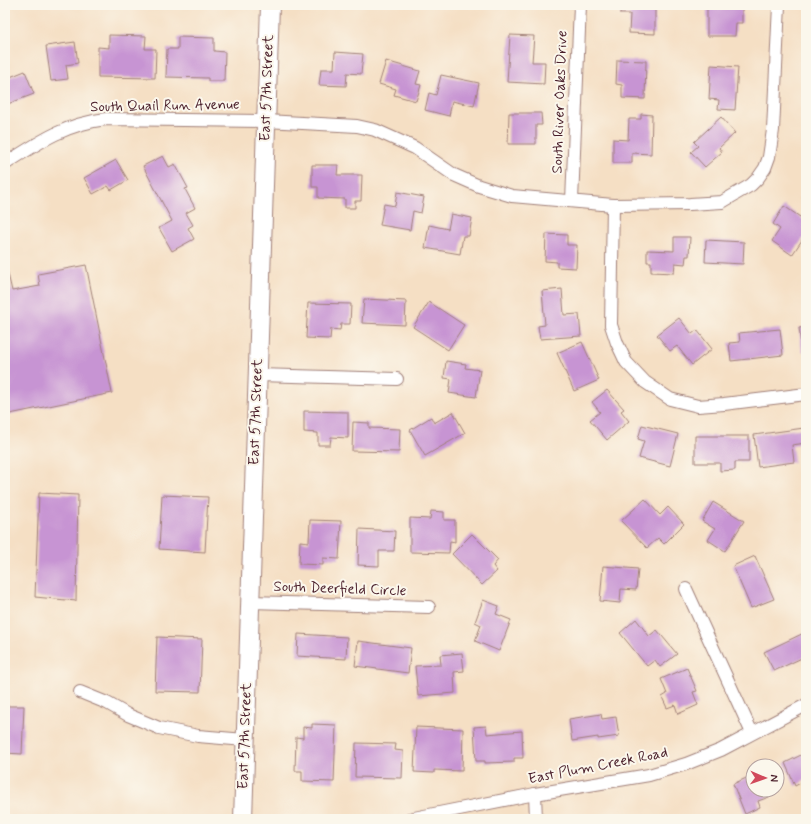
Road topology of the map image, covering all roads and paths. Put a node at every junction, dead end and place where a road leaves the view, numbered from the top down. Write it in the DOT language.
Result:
graph roads {
  1 [pos="270,5"];
  2 [pos="580,5"];
  3 [pos="779,5"];
  4 [pos="266,121"];
  5 [pos="5,164"];
  6 [pos="572,201"];
  7 [pos="613,205"];
  8 [pos="258,375"];
  9 [pos="397,379"];
  10 [pos="806,394"];
  11 [pos="686,589"];
  12 [pos="250,602"];
  13 [pos="429,607"];
  14 [pos="80,692"];
  15 [pos="806,705"];
  16 [pos="752,734"];
  17 [pos="245,740"];
  18 [pos="535,794"];
  19 [pos="243,819"];
  20 [pos="409,819"];
  21 [pos="536,819"];
  1 -- 4 [label="main road, East 57th Street"];
  2 -- 6 [label="street, South River Oaks Drive"];
  3 -- 7 [label="street, South Quail Run Avenue"];
  4 -- 5 [label="street, South Quail Run Avenue"];
  4 -- 6 [label="street, South Quail Run Avenue"];
  4 -- 8 [label="main road, East 57th Street"];
  6 -- 7 [label="street, South Quail Run Avenue"];
  7 -- 10 [label="street"];
  8 -- 9 [label="street"];
  8 -- 12 [label="main road, East 57th Street"];
  11 -- 16 [label="street"];
  12 -- 13 [label="street, South Deerfield Circle"];
  12 -- 17 [label="main road, East 57th Street"];
  14 -- 17 [label="street"];
  15 -- 16 [label="street, East Plum Creek Road"];
  16 -- 18 [label="street, East Plum Creek Road"];
  17 -- 19 [label="main road, East 57th Street"];
  18 -- 20 [label="street, East Plum Creek Road"];
  18 -- 21 [label="street"];
}
